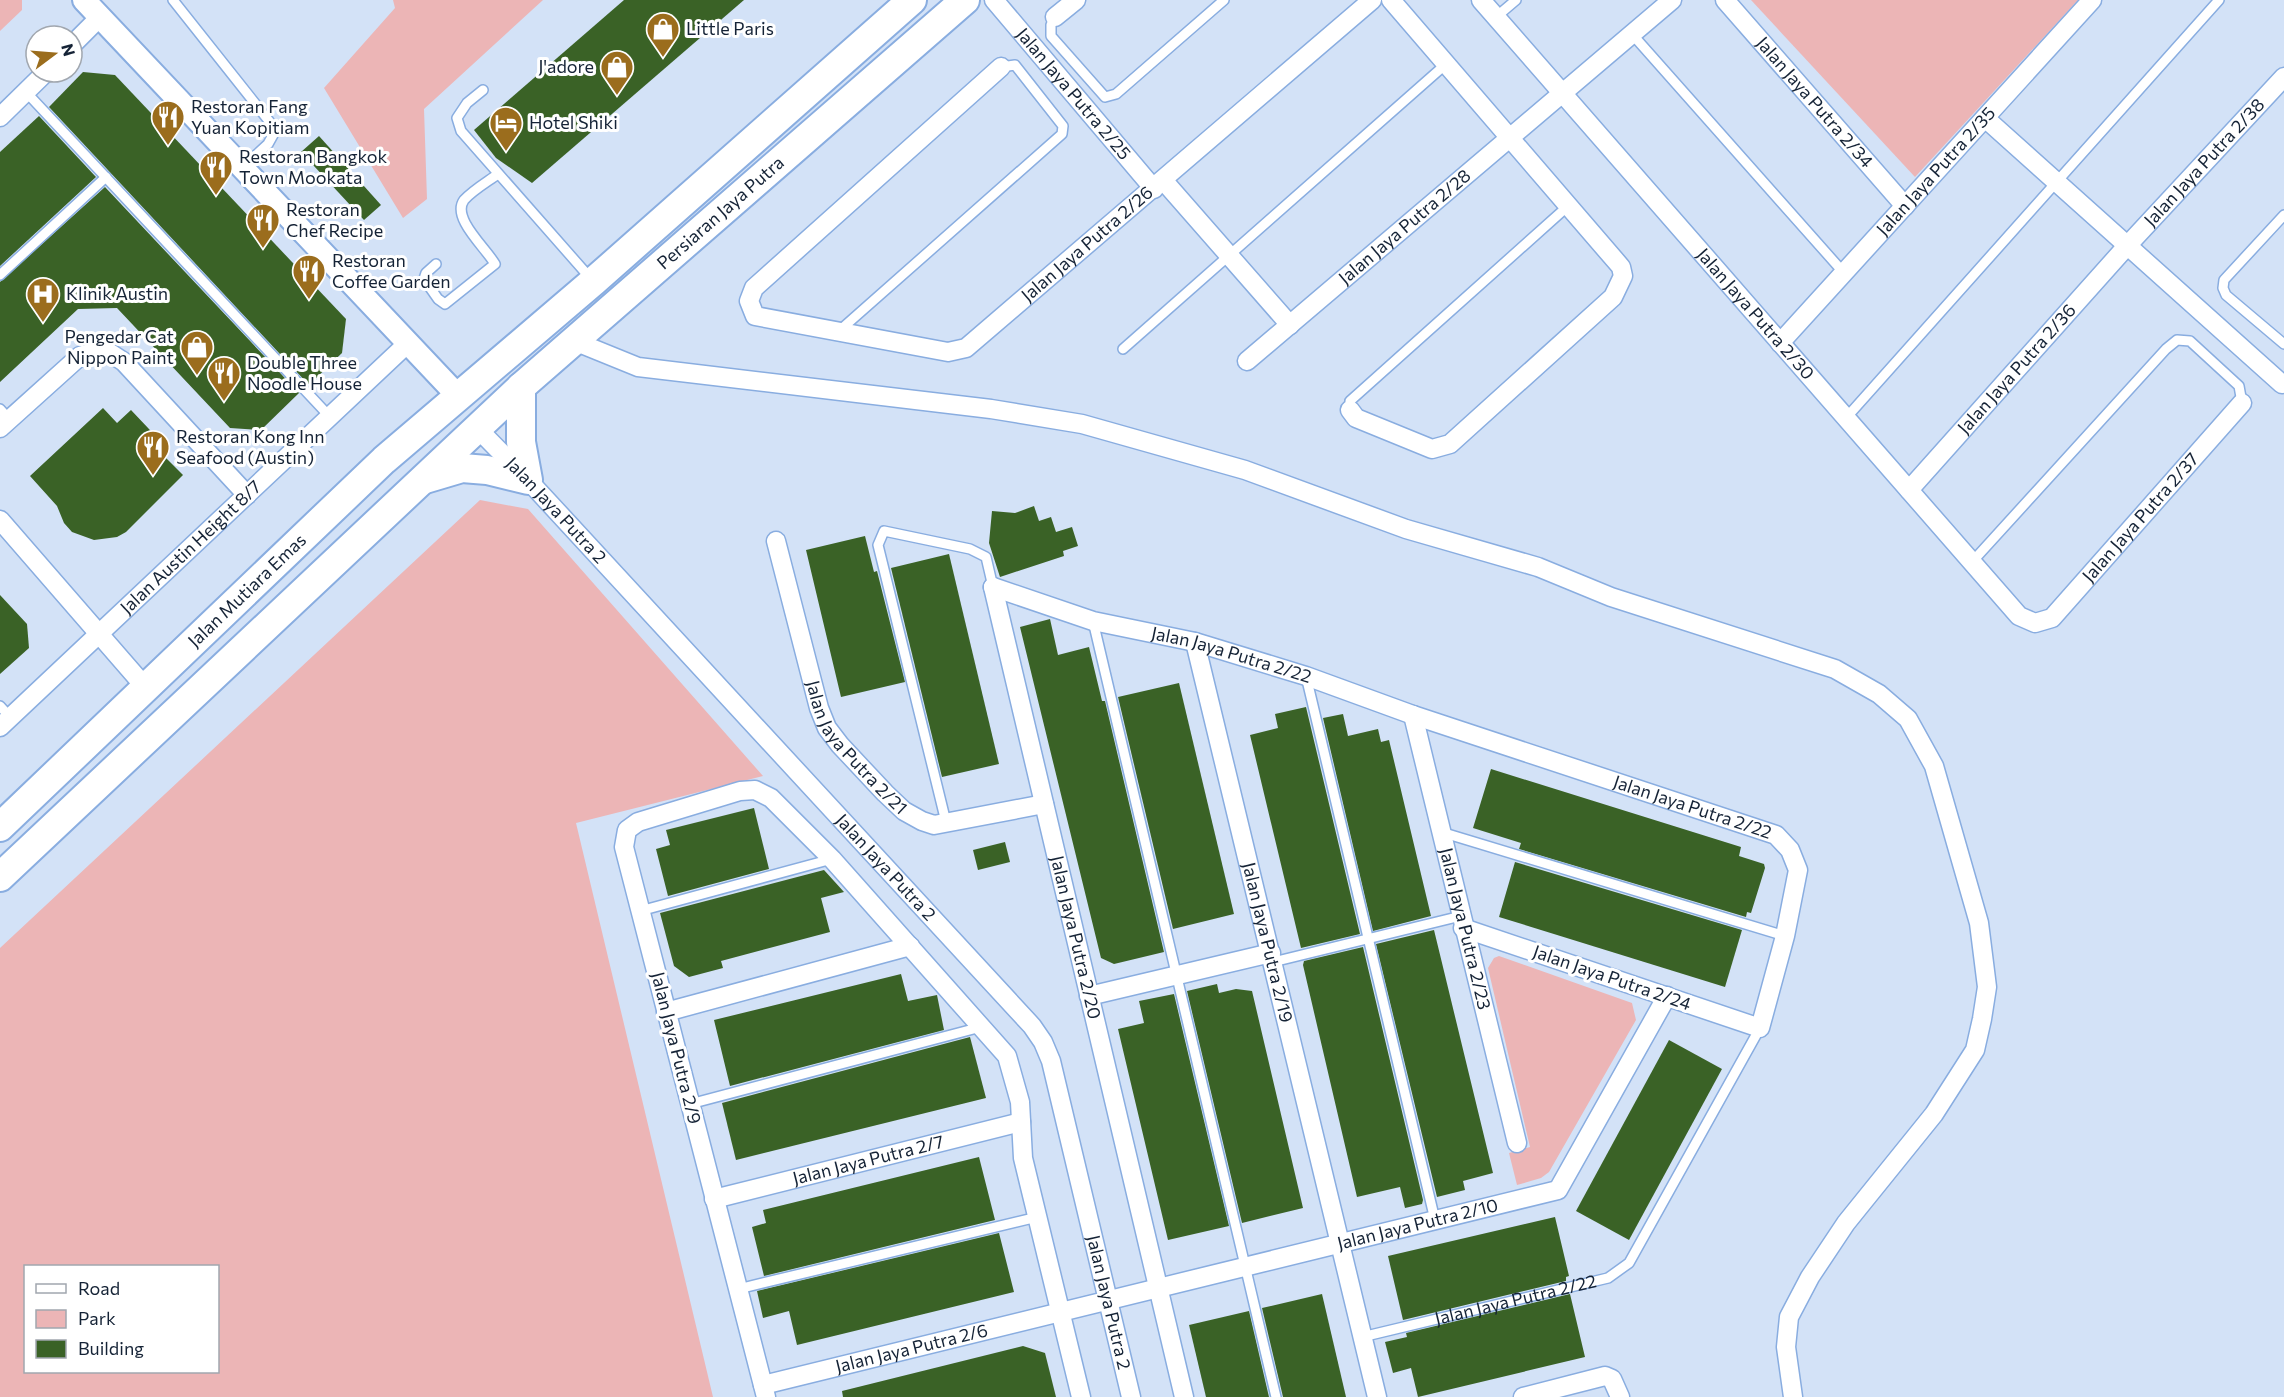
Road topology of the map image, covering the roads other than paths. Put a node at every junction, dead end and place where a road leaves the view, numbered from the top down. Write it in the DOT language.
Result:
graph roads {
  1 [pos="84,0"];
  2 [pos="173,0"];
  3 [pos="912,0"];
  4 [pos="965,0"];
  5 [pos="994,0"];
  6 [pos="1076,0"];
  7 [pos="1224,0"];
  8 [pos="1372,0"];
  9 [pos="1391,0"];
  10 [pos="1481,0"];
  11 [pos="1516,0"];
  12 [pos="1672,0"];
  13 [pos="1725,0"];
  14 [pos="2092,0"];
  15 [pos="2219,0"];
  16 [pos="100,17"];
  17 [pos="1055,17"];
  18 [pos="1496,17"];
  19 [pos="84,33"];
  20 [pos="1632,34"];
  21 [pos="1446,64"];
  22 [pos="1001,67"];
  23 [pos="2284,77"];
  24 [pos="34,84"];
  25 [pos="483,90"];
  26 [pos="26,92"];
  27 [pos="1562,93"];
  28 [pos="0,117"];
  29 [pos="1985,118"];
  30 [pos="1509,138"];
  31 [pos="242,168"];
  32 [pos="498,174"];
  33 [pos="106,177"];
  34 [pos="2056,183"];
  35 [pos="1158,184"];
  36 [pos="1568,206"];
  37 [pos="1905,206"];
  38 [pos="2284,215"];
  39 [pos="2126,247"];
  40 [pos="1228,254"];
  41 [pos="436,264"];
  42 [pos="1844,273"];
  43 [pos="0,275"];
  44 [pos="594,281"];
  45 [pos="1290,325"];
  46 [pos="839,331"];
  47 [pos="574,341"];
  48 [pos="1780,343"];
  49 [pos="408,344"];
  50 [pos="2284,344"];
  51 [pos="1123,349"];
  52 [pos="501,361"];
  53 [pos="1247,361"];
  54 [pos="2282,384"];
  55 [pos="521,387"];
  56 [pos="459,397"];
  57 [pos="2242,403"];
  58 [pos="1350,410"];
  59 [pos="331,418"];
  60 [pos="1846,418"];
  61 [pos="3,419"];
  62 [pos="477,428"];
  63 [pos="384,460"];
  64 [pos="528,480"];
  65 [pos="420,481"];
  66 [pos="1909,490"];
  67 [pos="247,495"];
  68 [pos="0,520"];
  69 [pos="777,541"];
  70 [pos="1972,562"];
  71 [pos="993,587"];
  72 [pos="1093,621"];
  73 [pos="2034,623"];
  74 [pos="100,633"];
  75 [pos="1195,642"];
  76 [pos="1306,676"];
  77 [pos="146,688"];
  78 [pos="3,716"];
  79 [pos="1413,716"];
  80 [pos="1044,804"];
  81 [pos="946,822"];
  82 [pos="0,827"];
  83 [pos="1440,832"];
  84 [pos="832,859"];
  85 [pos="0,877"];
  86 [pos="640,910"];
  87 [pos="1462,922"];
  88 [pos="1785,936"];
  89 [pos="1368,938"];
  90 [pos="910,946"];
  91 [pos="1272,957"];
  92 [pos="1176,976"];
  93 [pos="1089,996"];
  94 [pos="1667,996"];
  95 [pos="666,1012"];
  96 [pos="981,1027"];
  97 [pos="1760,1028"];
  98 [pos="690,1104"];
  99 [pos="1021,1122"];
  100 [pos="1517,1143"];
  101 [pos="714,1199"];
  102 [pos="1037,1217"];
  103 [pos="1435,1220"];
  104 [pos="1341,1243"];
  105 [pos="1245,1266"];
  106 [pos="1158,1287"];
  107 [pos="738,1290"];
  108 [pos="1108,1299"];
  109 [pos="1061,1311"];
  110 [pos="1362,1337"];
  111 [pos="764,1391"];
  112 [pos="1082,1397"];
  113 [pos="1131,1397"];
  114 [pos="1184,1397"];
  115 [pos="1276,1397"];
  116 [pos="1377,1397"];
  117 [pos="1523,1397"];
  118 [pos="1620,1397"];
  119 [pos="1793,1397"];
  1 -- 16 [label="street"];
  2 -- 31 [label="lane"];
  3 -- 44 [label="main road, Persiaran Jaya Putra"];
  4 -- 47 [label="main road, Persiaran Jaya Putra"];
  5 -- 35 [label="street, Jalan Jaya Putra 2/25"];
  6 -- 17 [label="street"];
  7 -- 17 [label="lane"];
  8 -- 35 [label="street, Jalan Jaya Putra 2/26"];
  9 -- 21 [label="street"];
  10 -- 18 [label="street, Jalan Jaya Putra 2/30"];
  11 -- 18 [label="lane"];
  12 -- 20 [label="street, Jalan Jaya Putra 2/28"];
  13 -- 37 [label="street, Jalan Jaya Putra 2/34"];
  14 -- 29 [label="street, Jalan Jaya Putra 2/35"];
  15 -- 34 [label="lane"];
  16 -- 19 [label="street"];
  16 -- 31 [label="street"];
  18 -- 27 [label="street, Jalan Jaya Putra 2/30"];
  20 -- 27 [label="street, Jalan Jaya Putra 2/28"];
  20 -- 42 [label="lane"];
  21 -- 30 [label="street"];
  21 -- 40 [label="lane"];
  22 -- 46 [label="lane"];
  22 -- 46 [label="street, Jalan Jaya Putra 2/26"];
  23 -- 39 [label="street, Jalan Jaya Putra 2/38"];
  24 -- 26 [label="street"];
  25 -- 32 [label="lane"];
  26 -- 28 [label="street"];
  26 -- 33 [label="lane"];
  27 -- 30 [label="street, Jalan Jaya Putra 2/28"];
  27 -- 48 [label="street, Jalan Jaya Putra 2/30"];
  29 -- 34 [label="street"];
  29 -- 37 [label="street, Jalan Jaya Putra 2/35"];
  30 -- 36 [label="street"];
  30 -- 45 [label="street, Jalan Jaya Putra 2/28"];
  31 -- 49 [label="street"];
  32 -- 41 [label="lane"];
  32 -- 44 [label="lane"];
  33 -- 43 [label="lane"];
  33 -- 59 [label="lane"];
  34 -- 39 [label="street"];
  34 -- 60 [label="lane"];
  35 -- 40 [label="street, Jalan Jaya Putra 2/25"];
  35 -- 46 [label="street, Jalan Jaya Putra 2/26"];
  36 -- 58 [label="lane"];
  36 -- 58 [label="street"];
  37 -- 42 [label="street, Jalan Jaya Putra 2/35"];
  38 -- 50 [label="lane"];
  39 -- 54 [label="street"];
  39 -- 66 [label="street, Jalan Jaya Putra 2/36"];
  40 -- 45 [label="street, Jalan Jaya Putra 2/25"];
  40 -- 51 [label="lane"];
  42 -- 48 [label="street, Jalan Jaya Putra 2/35"];
  44 -- 52 [label="main road, Persiaran Jaya Putra"];
  45 -- 53 [label="street, Jalan Jaya Putra 2/28"];
  47 -- 55 [label="main road, Persiaran Jaya Putra"];
  47 -- 119 [label="street"];
  48 -- 60 [label="street, Jalan Jaya Putra 2/30"];
  49 -- 56 [label="street"];
  49 -- 59 [label="street, Jalan Austin Height 8/7"];
  52 -- 56 [label="main road, Jalan Mutiara Emas"];
  52 -- 62 [label="main road"];
  55 -- 62 [label="main road, Persiaran Jaya Putra"];
  55 -- 64 [label="main road"];
  56 -- 63 [label="main road, Jalan Mutiara Emas"];
  57 -- 70 [label="lane"];
  57 -- 73 [label="street, Jalan Jaya Putra 2/37"];
  59 -- 67 [label="street, Jalan Austin Height 8/7"];
  60 -- 66 [label="street, Jalan Jaya Putra 2/30"];
  61 -- 67 [label="street"];
  62 -- 63 [label="main road"];
  62 -- 64 [label="street, Jalan Jaya Putra 2"];
  62 -- 65 [label="main road"];
  63 -- 77 [label="main road, Jalan Mutiara Emas"];
  64 -- 65 [label="main road"];
  64 -- 108 [label="street, Jalan Jaya Putra 2"];
  65 -- 85 [label="main road"];
  66 -- 70 [label="street, Jalan Jaya Putra 2/30"];
  67 -- 74 [label="street, Jalan Austin Height 8/7"];
  68 -- 74 [label="street"];
  69 -- 81 [label="street, Jalan Jaya Putra 2/21"];
  70 -- 73 [label="street, Jalan Jaya Putra 2/30"];
  71 -- 72 [label="street, Jalan Jaya Putra 2/22"];
  71 -- 80 [label="street, Jalan Jaya Putra 2/20"];
  71 -- 81 [label="lane"];
  72 -- 75 [label="street, Jalan Jaya Putra 2/22"];
  72 -- 92 [label="lane"];
  74 -- 77 [label="street"];
  74 -- 78 [label="street, Jalan Austin Height 8/7"];
  75 -- 76 [label="street, Jalan Jaya Putra 2/22"];
  75 -- 91 [label="street, Jalan Jaya Putra 2/19"];
  76 -- 79 [label="street, Jalan Jaya Putra 2/22"];
  76 -- 89 [label="lane"];
  77 -- 82 [label="main road, Jalan Mutiara Emas"];
  79 -- 83 [label="street, Jalan Jaya Putra 2/23"];
  79 -- 88 [label="street, Jalan Jaya Putra 2/22"];
  80 -- 81 [label="street, Jalan Jaya Putra 2/21"];
  80 -- 93 [label="street, Jalan Jaya Putra 2/20"];
  83 -- 87 [label="street, Jalan Jaya Putra 2/23"];
  83 -- 88 [label="lane"];
  84 -- 86 [label="lane"];
  84 -- 86 [label="street, Jalan Jaya Putra 2/9"];
  84 -- 90 [label="street"];
  86 -- 95 [label="street, Jalan Jaya Putra 2/9"];
  87 -- 89 [label="lane"];
  87 -- 94 [label="street, Jalan Jaya Putra 2/24"];
  87 -- 100 [label="street, Jalan Jaya Putra 2/23"];
  88 -- 97 [label="street, Jalan Jaya Putra 2/22"];
  89 -- 91 [label="lane"];
  89 -- 103 [label="lane"];
  90 -- 95 [label="street"];
  90 -- 96 [label="street"];
  91 -- 92 [label="street"];
  91 -- 104 [label="street, Jalan Jaya Putra 2/19"];
  92 -- 93 [label="street"];
  92 -- 105 [label="lane"];
  93 -- 106 [label="street, Jalan Jaya Putra 2/20"];
  94 -- 97 [label="street, Jalan Jaya Putra 2/24"];
  94 -- 103 [label="street, Jalan Jaya Putra 2/10"];
  95 -- 98 [label="street, Jalan Jaya Putra 2/9"];
  96 -- 98 [label="lane"];
  96 -- 99 [label="street"];
  97 -- 110 [label="lane, Jalan Jaya Putra 2/22"];
  98 -- 101 [label="street, Jalan Jaya Putra 2/9"];
  99 -- 101 [label="street, Jalan Jaya Putra 2/7"];
  99 -- 102 [label="street"];
  101 -- 107 [label="street, Jalan Jaya Putra 2/9"];
  102 -- 107 [label="lane"];
  102 -- 109 [label="street"];
  103 -- 104 [label="street, Jalan Jaya Putra 2/10"];
  104 -- 105 [label="street, Jalan Jaya Putra 2/10"];
  104 -- 110 [label="street, Jalan Jaya Putra 2/19"];
  105 -- 106 [label="street, Jalan Jaya Putra 2/10"];
  105 -- 115 [label="lane"];
  106 -- 108 [label="street, Jalan Jaya Putra 2/10"];
  106 -- 114 [label="street, Jalan Jaya Putra 2/20"];
  107 -- 111 [label="street, Jalan Jaya Putra 2/9"];
  108 -- 109 [label="street, Jalan Jaya Putra 2/10"];
  108 -- 113 [label="street, Jalan Jaya Putra 2"];
  109 -- 111 [label="street, Jalan Jaya Putra 2/6"];
  109 -- 112 [label="street"];
  110 -- 116 [label="street, Jalan Jaya Putra 2/19"];
  117 -- 118 [label="street"];
}
